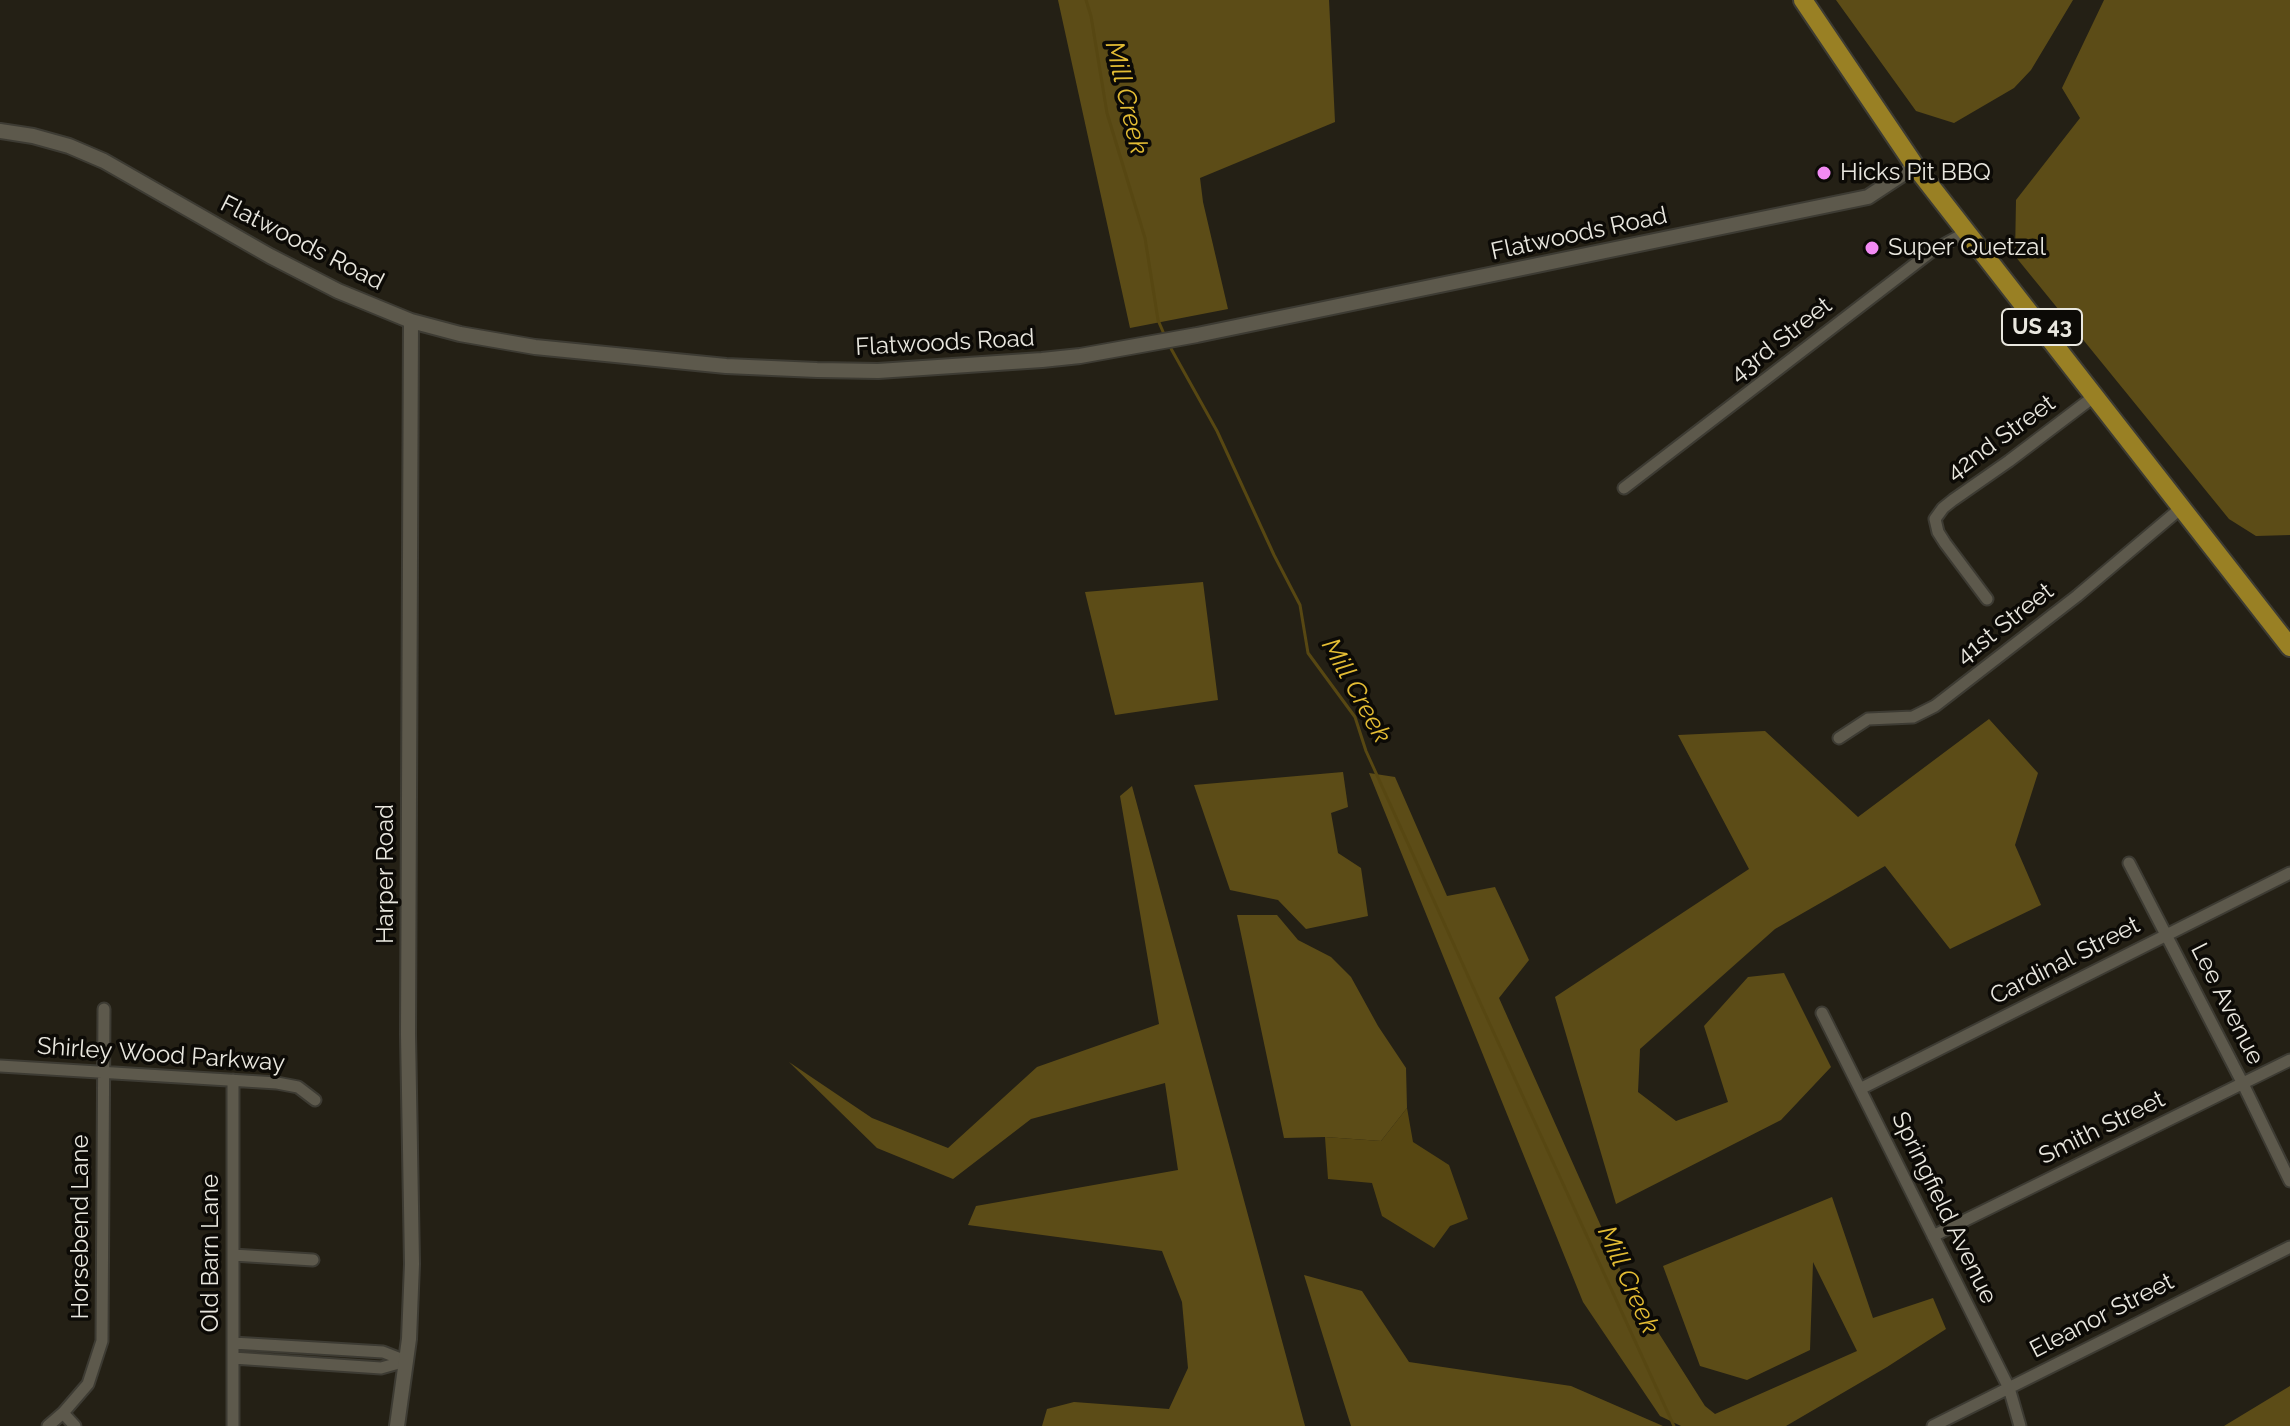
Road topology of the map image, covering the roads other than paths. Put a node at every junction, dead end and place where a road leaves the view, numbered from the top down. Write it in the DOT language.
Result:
graph roads {
  1 [pos="1803,0"];
  2 [pos="0,131"];
  3 [pos="1915,166"];
  4 [pos="1967,232"];
  5 [pos="411,321"];
  6 [pos="2096,395"];
  7 [pos="1624,488"];
  8 [pos="2181,508"];
  9 [pos="1987,599"];
  10 [pos="2287,637"];
  11 [pos="1839,738"];
  12 [pos="2129,863"];
  13 [pos="2290,873"];
  14 [pos="2166,934"];
  15 [pos="104,1009"];
  16 [pos="1822,1013"];
  17 [pos="2290,1060"];
  18 [pos="0,1066"];
  19 [pos="103,1073"];
  20 [pos="233,1080"];
  21 [pos="2243,1084"];
  22 [pos="1860,1089"];
  23 [pos="315,1100"];
  24 [pos="2290,1181"];
  25 [pos="1933,1236"];
  26 [pos="2290,1247"];
  27 [pos="233,1255"];
  28 [pos="313,1260"];
  29 [pos="233,1343"];
  30 [pos="321,1348"];
  31 [pos="233,1358"];
  32 [pos="406,1361"];
  33 [pos="320,1363"];
  34 [pos="2009,1388"];
  35 [pos="63,1413"];
  36 [pos="48,1426"];
  37 [pos="75,1426"];
  38 [pos="233,1426"];
  39 [pos="397,1426"];
  40 [pos="1933,1426"];
  41 [pos="2020,1426"];
  1 -- 3 [label="highway, US 43"];
  2 -- 5 [label="street, Flatwoods Road"];
  3 -- 4 [label="highway, US 43"];
  3 -- 5 [label="street, Flatwoods Road"];
  4 -- 6 [label="highway, US 43"];
  4 -- 7 [label="street, 43rd Street"];
  5 -- 32 [label="street, Harper Road"];
  6 -- 8 [label="highway, US 43"];
  6 -- 9 [label="street, 42nd Street"];
  8 -- 10 [label="highway, US 43"];
  8 -- 11 [label="street, 41st Street"];
  12 -- 14 [label="street, Lee Avenue"];
  13 -- 14 [label="street, Cardinal Street"];
  14 -- 21 [label="street, Lee Avenue"];
  14 -- 22 [label="street, Cardinal Street"];
  15 -- 19 [label="street, Horsebend Lane"];
  16 -- 22 [label="street, Springfield Avenue"];
  17 -- 21 [label="street, Smith Street"];
  18 -- 19 [label="street, Shirley Wood Parkway"];
  19 -- 20 [label="street, Shirley Wood Parkway"];
  19 -- 35 [label="street, Horsebend Lane"];
  20 -- 23 [label="street, Shirley Wood Parkway"];
  20 -- 27 [label="street, Old Barn Lane"];
  21 -- 24 [label="street, Lee Avenue"];
  21 -- 25 [label="street, Smith Street"];
  22 -- 25 [label="street, Springfield Avenue"];
  25 -- 34 [label="street, Springfield Avenue"];
  26 -- 34 [label="street, Eleanor Street"];
  27 -- 28 [label="street"];
  27 -- 29 [label="street, Old Barn Lane"];
  29 -- 30 [label="street"];
  29 -- 31 [label="street, Old Barn Lane"];
  30 -- 32 [label="street"];
  30 -- 33 [label="street"];
  31 -- 33 [label="street"];
  31 -- 38 [label="street, Old Barn Lane"];
  32 -- 33 [label="street"];
  32 -- 39 [label="street, Harper Road"];
  34 -- 40 [label="street, Eleanor Street"];
  34 -- 41 [label="street, Springfield Avenue"];
  35 -- 36 [label="street, Horsebend Lane"];
  35 -- 37 [label="street"];
}
